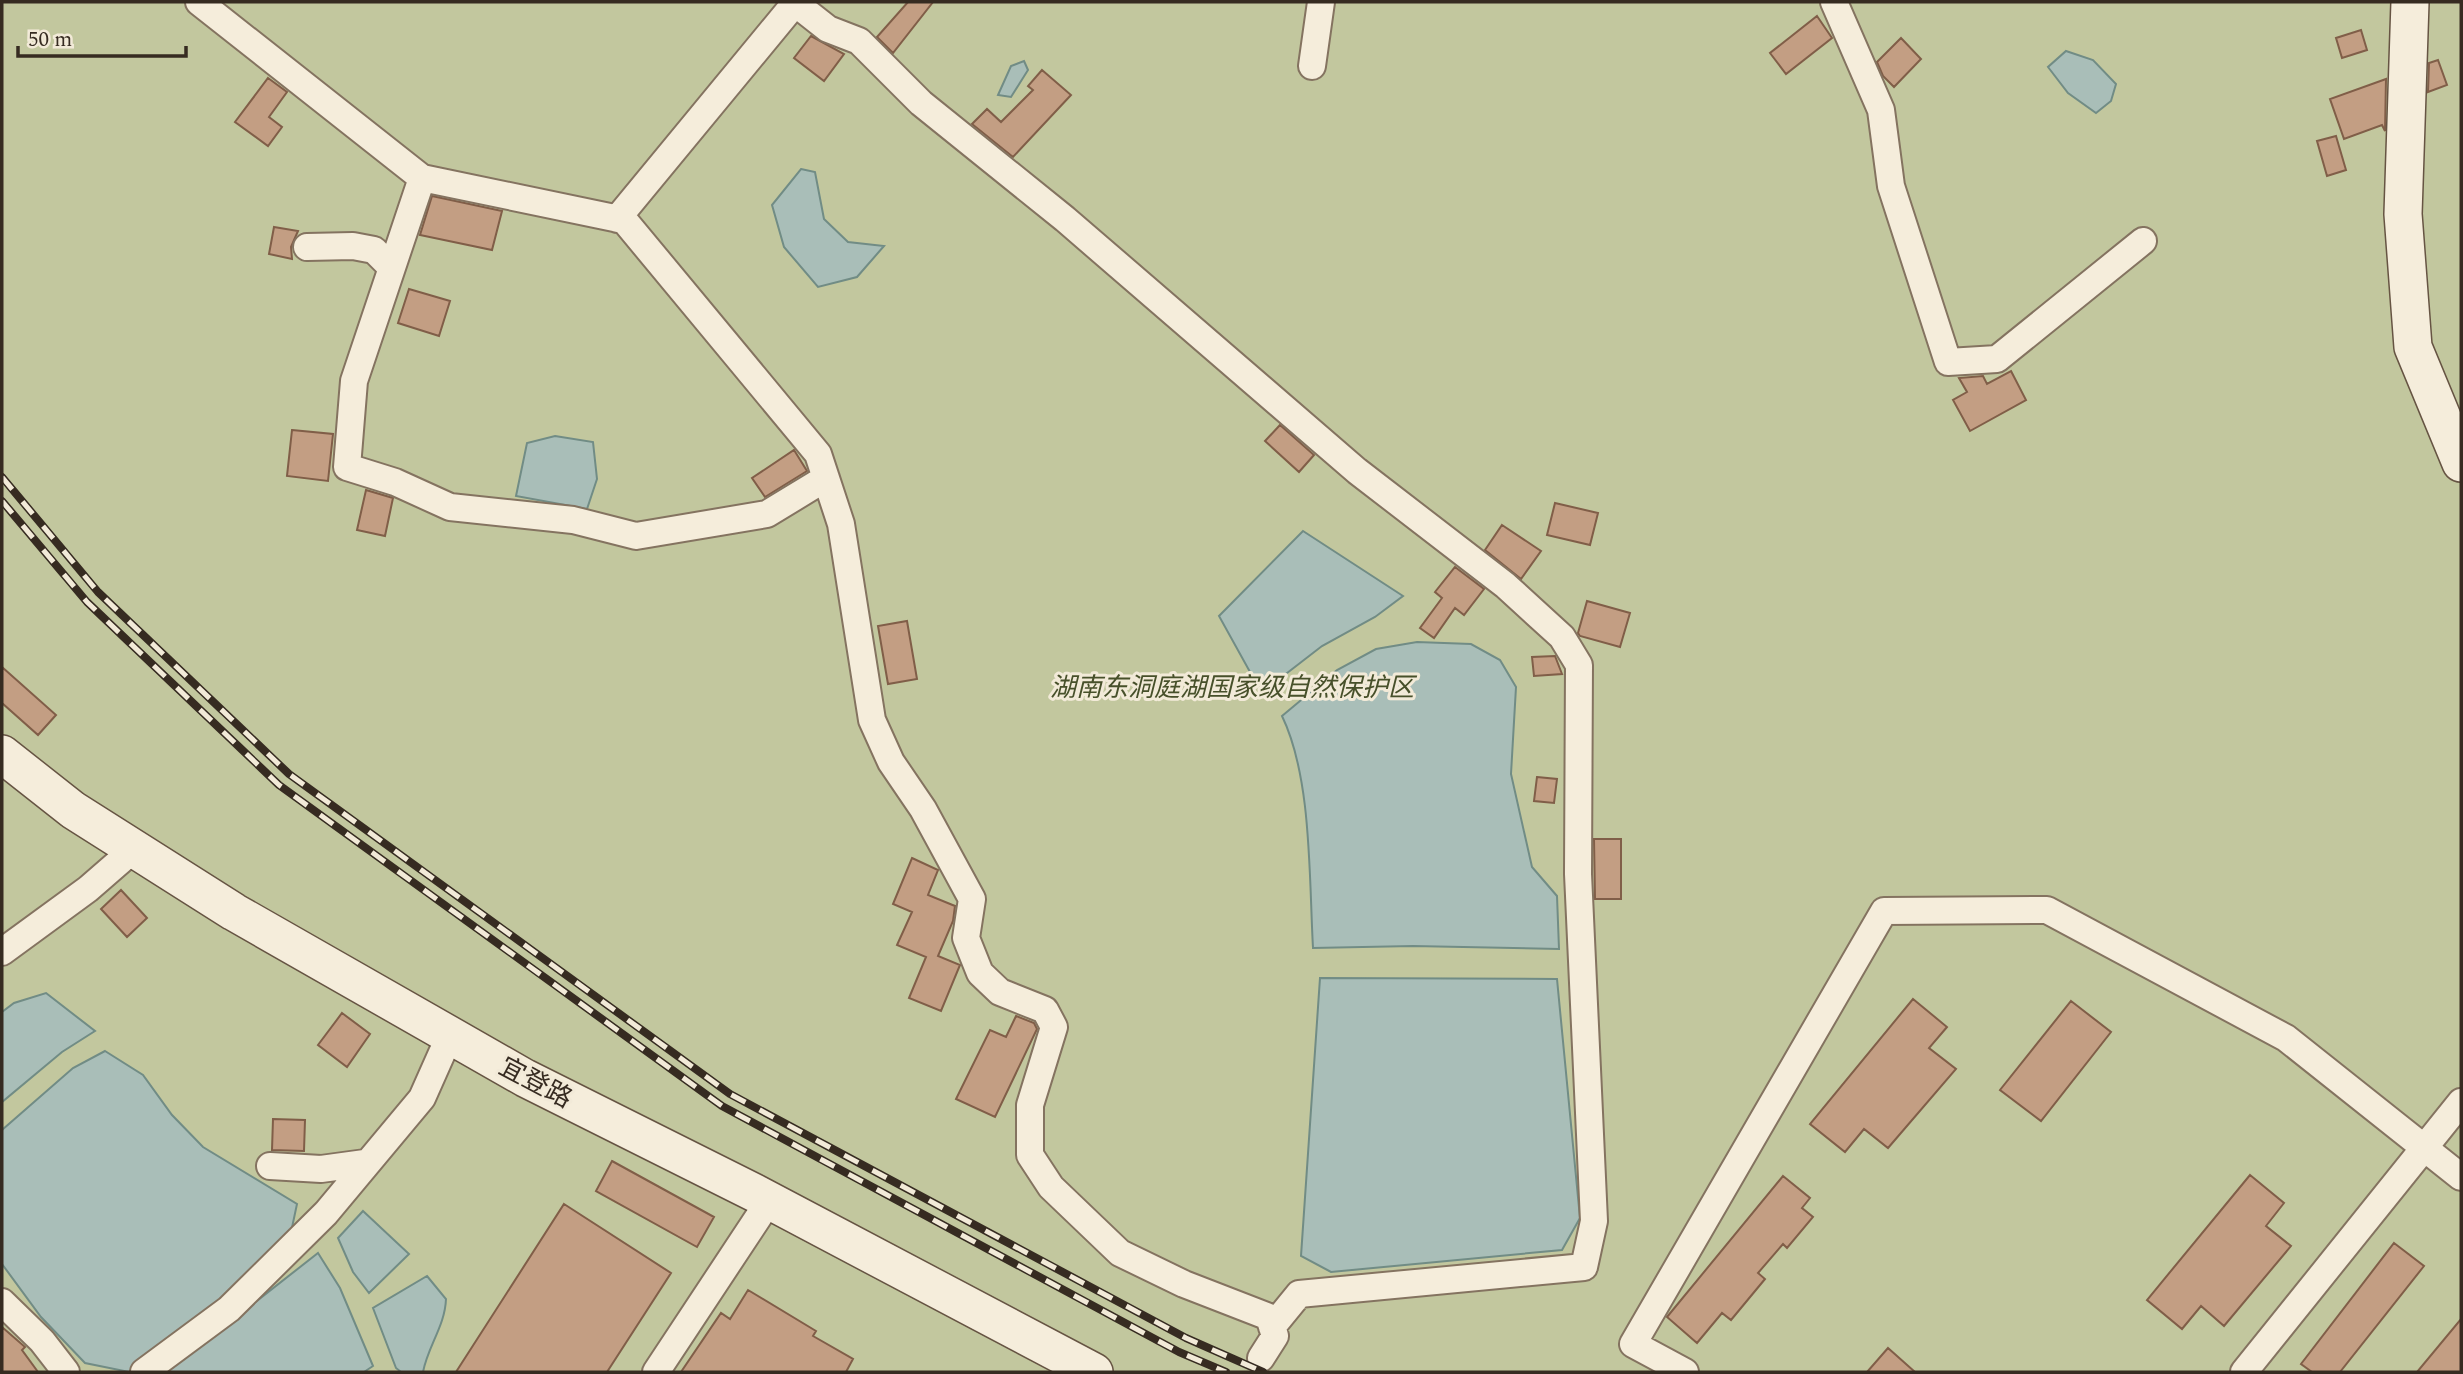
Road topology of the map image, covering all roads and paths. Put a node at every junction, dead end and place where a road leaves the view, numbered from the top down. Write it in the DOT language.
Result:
graph roads {
  1 [pos="200,2"];
  2 [pos="795,2"];
  3 [pos="1321,2"];
  4 [pos="1834,2"];
  5 [pos="2410,2"];
  6 [pos="1311,66"];
  7 [pos="422,178"];
  8 [pos="617,219"];
  9 [pos="2143,240"];
  10 [pos="307,247"];
  11 [pos="391,267"];
  12 [pos="2461,464"];
  13 [pos="826,478"];
  14 [pos="2,754"];
  15 [pos="134,849"];
  16 [pos="2,952"];
  17 [pos="450,1035"];
  18 [pos="2461,1102"];
  19 [pos="2425,1148"];
  20 [pos="365,1163"];
  21 [pos="270,1166"];
  22 [pos="2461,1177"];
  23 [pos="769,1201"];
  24 [pos="2,1302"];
  25 [pos="1272,1327"];
  26 [pos="1261,1358"];
  27 [pos="66,1372"];
  28 [pos="144,1372"];
  29 [pos="656,1372"];
  30 [pos="1094,1372"];
  31 [pos="1685,1372"];
  32 [pos="2244,1372"];
  1 -- 7 [label="street"];
  2 -- 8 [label="street"];
  2 -- 25 [label="street"];
  3 -- 6 [label="street"];
  4 -- 9 [label="street"];
  5 -- 12 [label="street"];
  7 -- 8 [label="street"];
  7 -- 11 [label="street"];
  8 -- 13 [label="street"];
  10 -- 11 [label="street"];
  11 -- 13 [label="street"];
  13 -- 25 [label="street"];
  14 -- 15 [label="street, 宜登路"];
  15 -- 16 [label="street"];
  15 -- 17 [label="street, 宜登路"];
  17 -- 20 [label="street"];
  17 -- 23 [label="street, 宜登路"];
  18 -- 19 [label="street"];
  19 -- 22 [label="street"];
  19 -- 31 [label="street"];
  19 -- 32 [label="street"];
  20 -- 21 [label="street"];
  20 -- 28 [label="street"];
  23 -- 29 [label="street"];
  23 -- 30 [label="street, 宜登路"];
  24 -- 27 [label="street"];
  25 -- 26 [label="street"];
}
